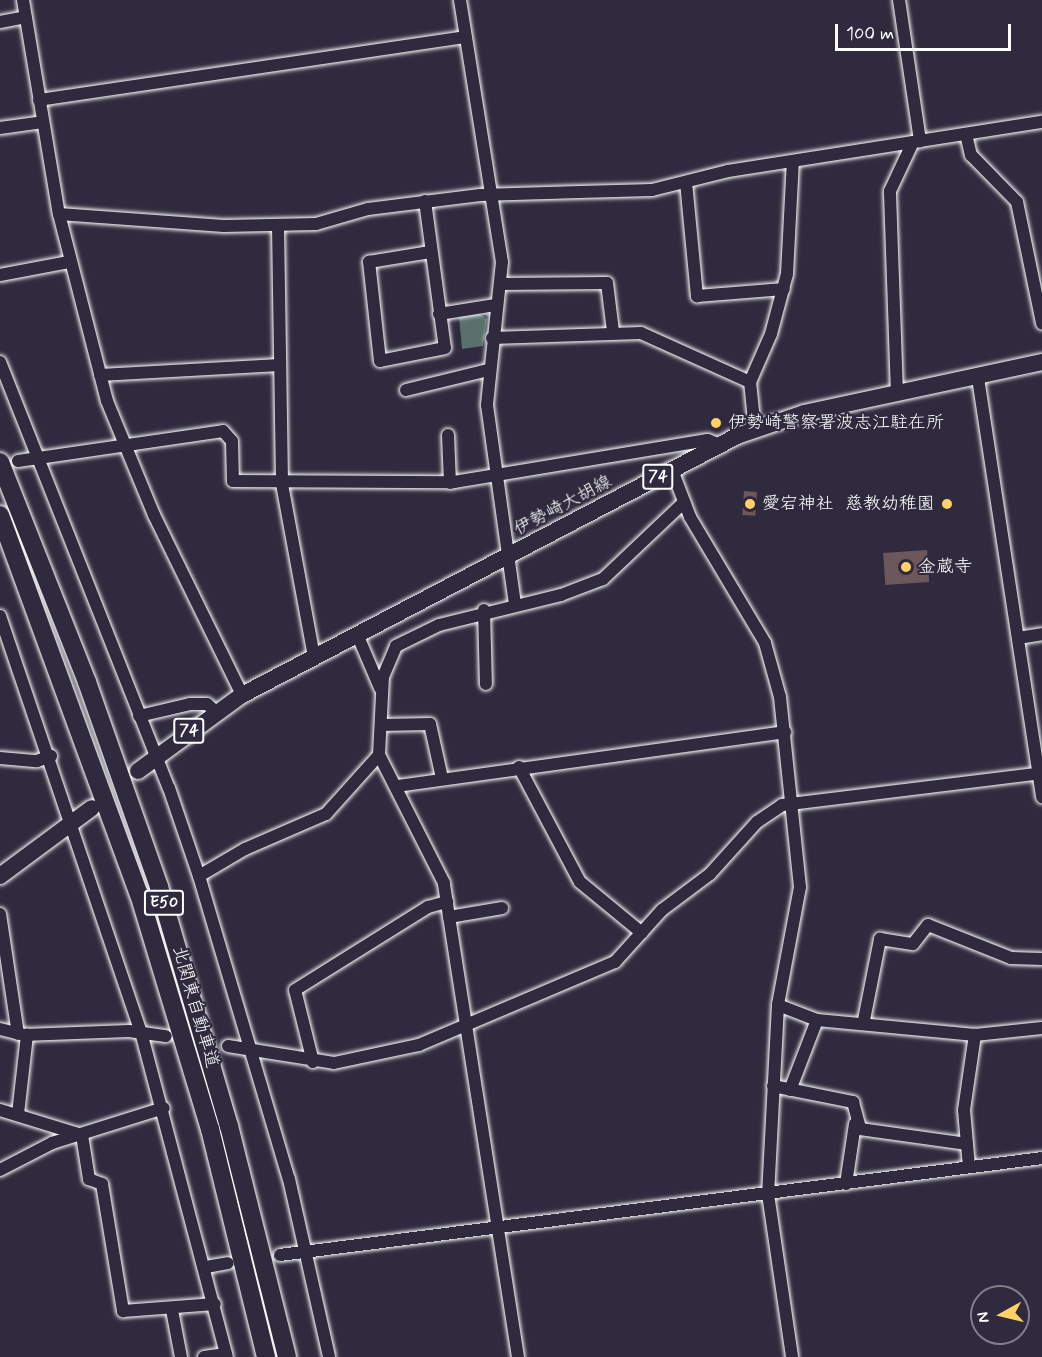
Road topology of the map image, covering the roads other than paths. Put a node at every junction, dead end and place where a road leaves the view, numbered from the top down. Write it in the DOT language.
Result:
graph roads {
  1 [pos="23,0"];
  2 [pos="460,0"];
  3 [pos="898,0"];
  4 [pos="26,17"];
  5 [pos="0,22"];
  6 [pos="465,38"];
  7 [pos="39,100"];
  8 [pos="43,122"];
  9 [pos="1042,122"];
  10 [pos="0,128"];
  11 [pos="966,134"];
  12 [pos="916,142"];
  13 [pos="793,161"];
  14 [pos="686,182"];
  15 [pos="490,195"];
  16 [pos="425,201"];
  17 [pos="59,214"];
  18 [pos="278,226"];
  19 [pos="430,252"];
  20 [pos="69,262"];
  21 [pos="0,274"];
  22 [pos="500,284"];
  23 [pos="784,289"];
  24 [pos="495,305"];
  25 [pos="439,314"];
  26 [pos="1042,323"];
  27 [pos="613,331"];
  28 [pos="492,338"];
  29 [pos="0,362"];
  30 [pos="1042,362"];
  31 [pos="279,364"];
  32 [pos="488,370"];
  33 [pos="100,375"];
  34 [pos="978,378"];
  35 [pos="750,382"];
  36 [pos="406,390"];
  37 [pos="897,394"];
  38 [pos="755,430"];
  39 [pos="448,435"];
  40 [pos="720,445"];
  41 [pos="124,446"];
  42 [pos="35,458"];
  43 [pos="9,462"];
  44 [pos="672,470"];
  45 [pos="493,476"];
  46 [pos="450,483"];
  47 [pos="282,484"];
  48 [pos="684,502"];
  49 [pos="0,515"];
  50 [pos="512,555"];
  51 [pos="515,604"];
  52 [pos="484,610"];
  53 [pos="0,616"];
  54 [pos="357,634"];
  55 [pos="1042,634"];
  56 [pos="1018,638"];
  57 [pos="314,657"];
  58 [pos="486,684"];
  59 [pos="382,694"];
  60 [pos="242,695"];
  61 [pos="216,712"];
  62 [pos="139,716"];
  63 [pos="381,725"];
  64 [pos="784,732"];
  65 [pos="379,755"];
  66 [pos="51,756"];
  67 [pos="156,756"];
  68 [pos="0,758"];
  69 [pos="519,767"];
  70 [pos="138,771"];
  71 [pos="1040,773"];
  72 [pos="442,778"];
  73 [pos="397,786"];
  74 [pos="1042,797"];
  75 [pos="794,803"];
  76 [pos="92,808"];
  77 [pos="71,823"];
  78 [pos="0,876"];
  79 [pos="199,876"];
  80 [pos="447,902"];
  81 [pos="502,908"];
  82 [pos="0,914"];
  83 [pos="449,917"];
  84 [pos="642,933"];
  85 [pos="1042,959"];
  86 [pos="778,1005"];
  87 [pos="817,1020"];
  88 [pos="864,1020"];
  89 [pos="469,1024"];
  90 [pos="1042,1028"];
  91 [pos="0,1029"];
  92 [pos="141,1032"];
  93 [pos="22,1034"];
  94 [pos="975,1035"];
  95 [pos="166,1036"];
  96 [pos="228,1046"];
  97 [pos="253,1052"];
  98 [pos="313,1062"];
  99 [pos="773,1086"];
  100 [pos="790,1090"];
  101 [pos="164,1108"];
  102 [pos="0,1110"];
  103 [pos="18,1114"];
  104 [pos="855,1124"];
  105 [pos="82,1135"];
  106 [pos="967,1144"];
  107 [pos="1042,1158"];
  108 [pos="969,1167"];
  109 [pos="0,1170"];
  110 [pos="846,1184"];
  111 [pos="768,1194"];
  112 [pos="501,1228"];
  113 [pos="306,1253"];
  114 [pos="280,1255"];
  115 [pos="228,1263"];
  116 [pos="206,1267"];
  117 [pos="215,1304"];
  118 [pos="172,1310"];
  119 [pos="227,1355"];
  120 [pos="181,1357"];
  121 [pos="204,1357"];
  122 [pos="266,1357"];
  123 [pos="287,1357"];
  124 [pos="328,1357"];
  125 [pos="518,1357"];
  126 [pos="792,1357"];
  1 -- 4 [label="street"];
  2 -- 6 [label="street"];
  3 -- 12 [label="street"];
  4 -- 5 [label="street"];
  4 -- 7 [label="street"];
  6 -- 7 [label="street"];
  6 -- 15 [label="street"];
  7 -- 8 [label="street"];
  8 -- 10 [label="street"];
  8 -- 17 [label="street"];
  9 -- 11 [label="street"];
  11 -- 12 [label="street"];
  11 -- 26 [label="street"];
  12 -- 13 [label="street"];
  12 -- 37 [label="street"];
  13 -- 14 [label="street"];
  13 -- 23 [label="street"];
  14 -- 15 [label="street"];
  14 -- 23 [label="street"];
  15 -- 16 [label="street"];
  15 -- 22 [label="street"];
  16 -- 18 [label="street"];
  16 -- 19 [label="street"];
  17 -- 18 [label="street"];
  17 -- 20 [label="street"];
  18 -- 31 [label="street"];
  19 -- 25 [label="street"];
  19 -- 25 [label="street"];
  20 -- 21 [label="street"];
  20 -- 33 [label="street"];
  22 -- 24 [label="street"];
  22 -- 27 [label="street"];
  23 -- 35 [label="street"];
  24 -- 25 [label="street"];
  24 -- 28 [label="street"];
  27 -- 28 [label="street"];
  27 -- 35 [label="street"];
  28 -- 32 [label="street"];
  29 -- 42 [label="street"];
  30 -- 34 [label="main road, 伊勢崎大胡線 / 74"];
  31 -- 33 [label="street"];
  31 -- 47 [label="street"];
  32 -- 36 [label="street"];
  32 -- 45 [label="street"];
  33 -- 41 [label="street"];
  34 -- 37 [label="main road, 伊勢崎大胡線 / 74"];
  34 -- 56 [label="street"];
  35 -- 38 [label="street"];
  37 -- 38 [label="main road, 伊勢崎大胡線 / 74"];
  38 -- 40 [label="main road, 伊勢崎大胡線 / 74"];
  39 -- 46 [label="street"];
  40 -- 44 [label="main road, 伊勢崎大胡線 / 74"];
  40 -- 45 [label="street"];
  41 -- 42 [label="street"];
  41 -- 47 [label="street"];
  41 -- 60 [label="street"];
  42 -- 43 [label="street"];
  42 -- 62 [label="street"];
  43 -- 123 [label="highway, 北関東自動車道 / E50"];
  44 -- 48 [label="street"];
  44 -- 50 [label="main road, 伊勢崎大胡線 / 74"];
  45 -- 46 [label="street"];
  45 -- 50 [label="street"];
  46 -- 47 [label="street"];
  47 -- 57 [label="street"];
  48 -- 51 [label="street"];
  48 -- 64 [label="street"];
  49 -- 122 [label="highway, 北関東自動車道 / E50"];
  50 -- 51 [label="street"];
  50 -- 54 [label="main road, 伊勢崎大胡線 / 74"];
  51 -- 52 [label="street"];
  52 -- 58 [label="street"];
  52 -- 59 [label="street"];
  53 -- 66 [label="street"];
  54 -- 57 [label="main road, 伊勢崎大胡線 / 74"];
  54 -- 59 [label="street"];
  55 -- 56 [label="street"];
  56 -- 71 [label="street"];
  57 -- 60 [label="main road, 伊勢崎大胡線 / 74"];
  59 -- 63 [label="street"];
  60 -- 61 [label="main road, 伊勢崎大胡線 / 74"];
  61 -- 62 [label="street"];
  61 -- 67 [label="main road, 伊勢崎大胡線 / 74"];
  62 -- 67 [label="street"];
  63 -- 65 [label="street"];
  63 -- 72 [label="street"];
  64 -- 69 [label="street"];
  64 -- 75 [label="street"];
  65 -- 73 [label="street"];
  65 -- 79 [label="street"];
  66 -- 68 [label="street"];
  66 -- 77 [label="street"];
  67 -- 70 [label="main road, 伊勢崎大胡線 / 74"];
  67 -- 79 [label="street"];
  69 -- 72 [label="street"];
  69 -- 84 [label="street"];
  71 -- 74 [label="street"];
  71 -- 75 [label="street"];
  72 -- 73 [label="street"];
  73 -- 80 [label="street"];
  75 -- 84 [label="street"];
  75 -- 86 [label="street"];
  76 -- 77 [label="main road"];
  77 -- 78 [label="main road"];
  77 -- 92 [label="street"];
  79 -- 97 [label="street"];
  80 -- 83 [label="street"];
  80 -- 98 [label="street"];
  81 -- 83 [label="street"];
  82 -- 93 [label="street"];
  83 -- 89 [label="street"];
  84 -- 89 [label="street"];
  85 -- 88 [label="street"];
  86 -- 87 [label="street"];
  86 -- 99 [label="street"];
  87 -- 88 [label="street"];
  87 -- 100 [label="street"];
  88 -- 94 [label="street"];
  89 -- 98 [label="street"];
  89 -- 112 [label="street"];
  90 -- 94 [label="street"];
  91 -- 93 [label="street"];
  92 -- 93 [label="street"];
  92 -- 95 [label="street"];
  92 -- 101 [label="street"];
  93 -- 103 [label="street"];
  94 -- 106 [label="street"];
  96 -- 97 [label="street"];
  97 -- 98 [label="street"];
  97 -- 113 [label="street"];
  99 -- 100 [label="street"];
  99 -- 111 [label="street"];
  100 -- 104 [label="street"];
  101 -- 105 [label="street"];
  101 -- 116 [label="street"];
  102 -- 103 [label="street"];
  103 -- 105 [label="street"];
  104 -- 106 [label="street"];
  104 -- 110 [label="street"];
  105 -- 109 [label="street"];
  105 -- 118 [label="street"];
  106 -- 108 [label="street"];
  107 -- 108 [label="street"];
  108 -- 110 [label="street"];
  110 -- 111 [label="street"];
  111 -- 112 [label="street"];
  111 -- 126 [label="street"];
  112 -- 113 [label="street"];
  112 -- 125 [label="street"];
  113 -- 114 [label="street"];
  113 -- 124 [label="street"];
  115 -- 116 [label="street"];
  116 -- 117 [label="street"];
  117 -- 118 [label="street"];
  117 -- 119 [label="street"];
  118 -- 120 [label="street"];
  119 -- 121 [label="street"];
}
